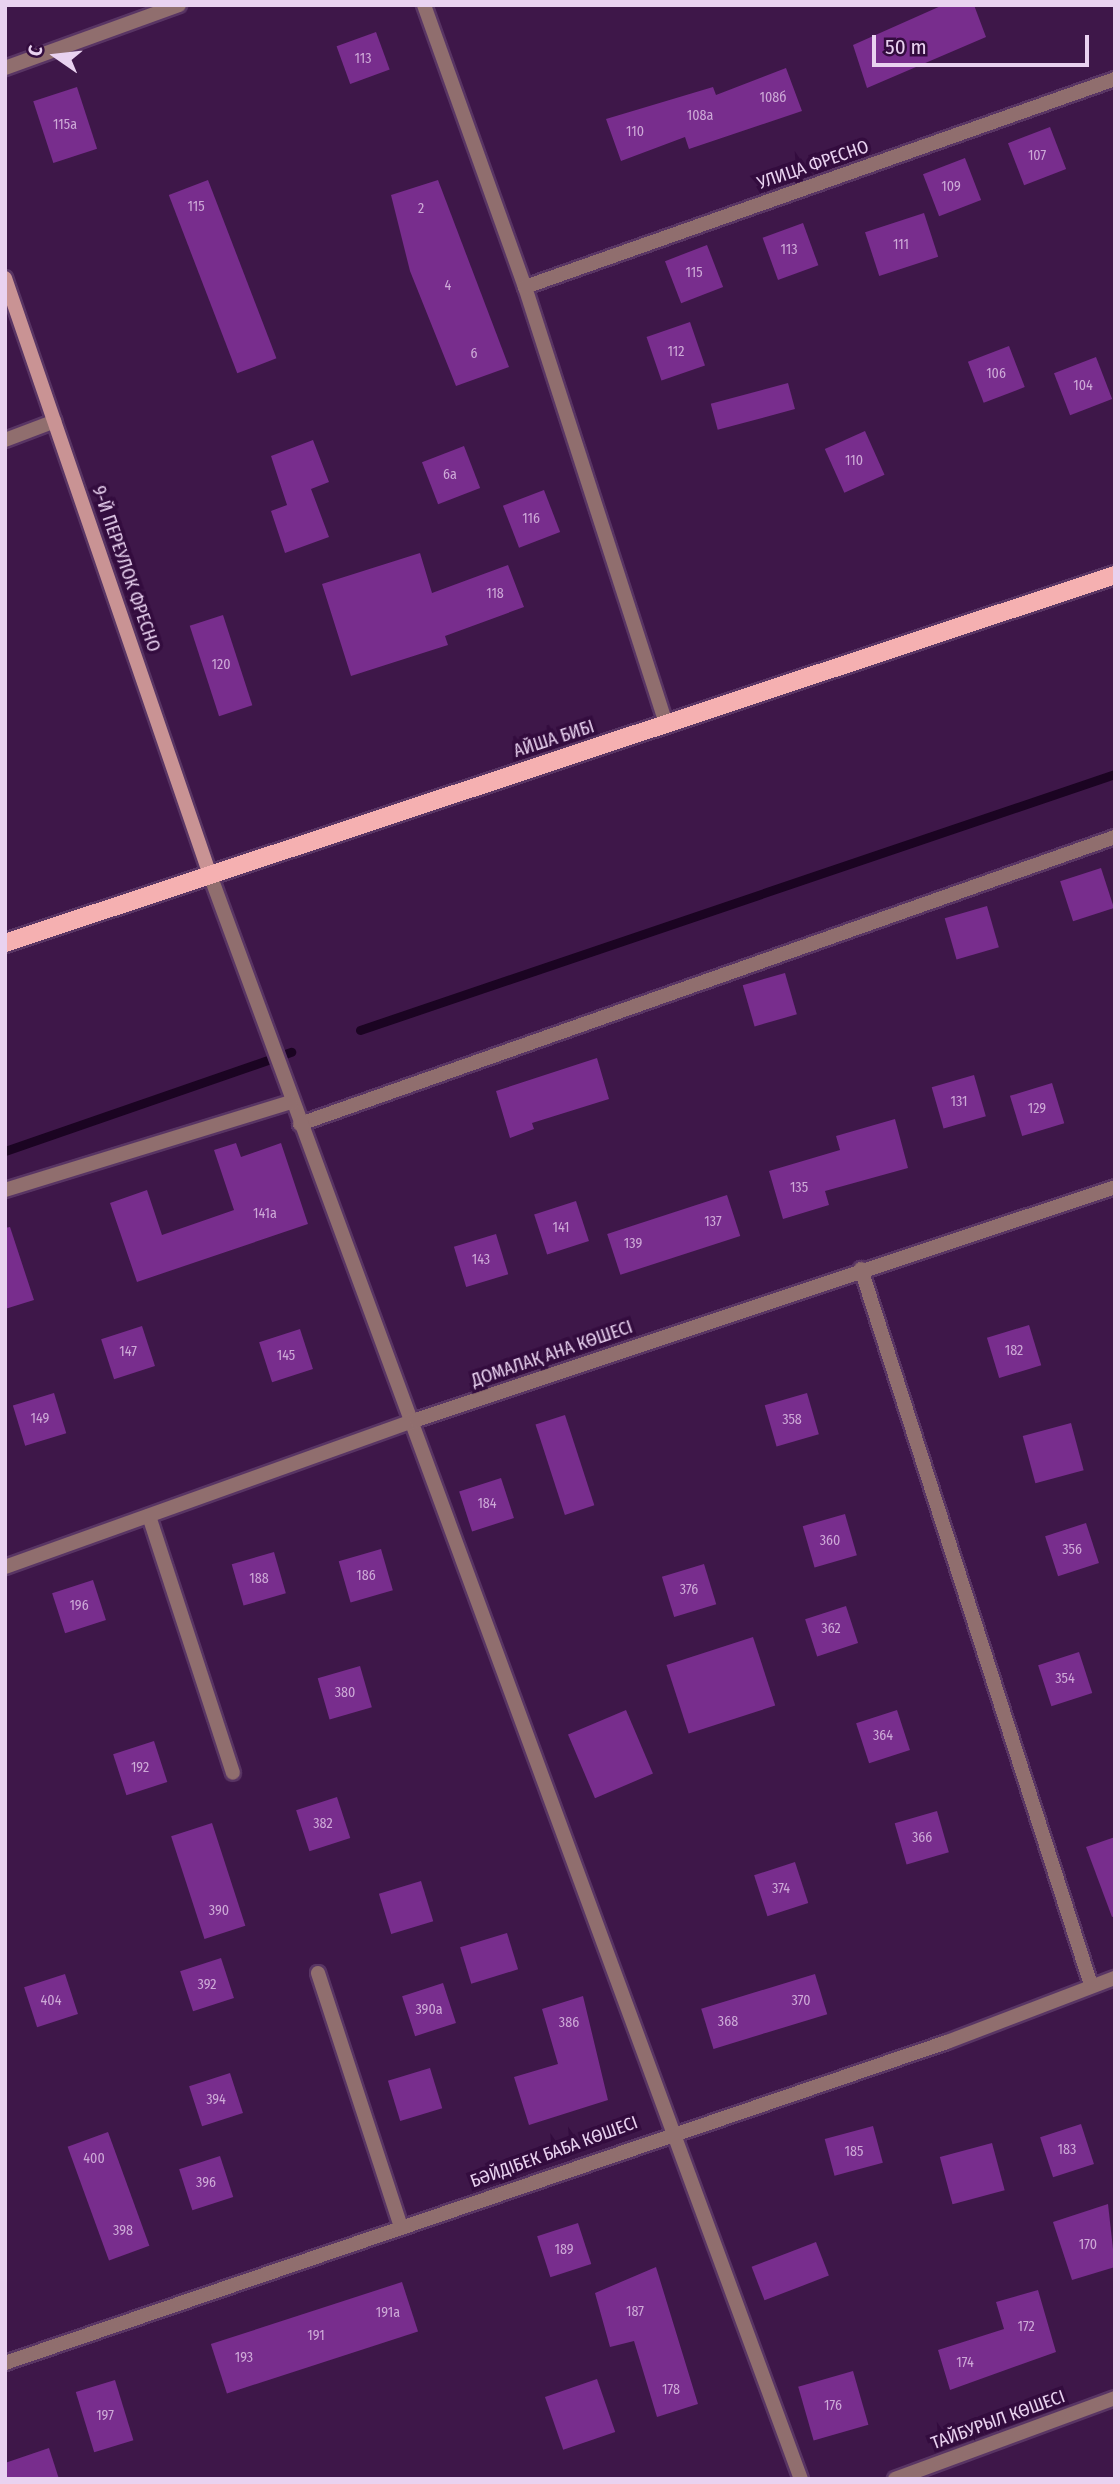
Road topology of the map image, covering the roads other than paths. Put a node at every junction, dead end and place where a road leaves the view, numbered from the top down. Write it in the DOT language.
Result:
graph roads {
  1 [pos="179,5"];
  2 [pos="424,5"];
  3 [pos="5,68"];
  4 [pos="1115,79"];
  5 [pos="5,278"];
  6 [pos="525,287"];
  7 [pos="55,421"];
  8 [pos="5,440"];
  9 [pos="1115,575"];
  10 [pos="666,724"];
  11 [pos="1115,837"];
  12 [pos="209,872"];
  13 [pos="5,943"];
  14 [pos="291,1102"];
  15 [pos="300,1124"];
  16 [pos="1115,1187"];
  17 [pos="5,1191"];
  18 [pos="861,1269"];
  19 [pos="416,1420"];
  20 [pos="149,1516"];
  21 [pos="5,1567"];
  22 [pos="233,1773"];
  23 [pos="318,1973"];
  24 [pos="1115,1978"];
  25 [pos="1091,1985"];
  26 [pos="675,2130"];
  27 [pos="401,2227"];
  28 [pos="5,2363"];
  29 [pos="1115,2398"];
  30 [pos="801,2479"];
  31 [pos="895,2479"];
  1 -- 3 [label="street"];
  2 -- 6 [label="street"];
  4 -- 6 [label="street, УЛИЦА ФРЕСНО"];
  5 -- 7 [label="street, 9-Й ПЕРЕУЛОК ФРЕСНО"];
  6 -- 10 [label="street"];
  7 -- 8 [label="street"];
  7 -- 12 [label="street, 9-Й ПЕРЕУЛОК ФРЕСНО"];
  9 -- 10 [label="main road, АЙША БИБІ"];
  10 -- 12 [label="main road, АЙША БИБІ"];
  11 -- 15 [label="street"];
  12 -- 13 [label="main road, АЙША БИБІ"];
  12 -- 14 [label="street"];
  14 -- 15 [label="street"];
  14 -- 17 [label="street"];
  15 -- 19 [label="street"];
  16 -- 18 [label="street, ДОМАЛАҚ АНА КӨШЕСІ"];
  18 -- 19 [label="street, ДОМАЛАҚ АНА КӨШЕСІ"];
  18 -- 25 [label="street"];
  19 -- 20 [label="street, ДОМАЛАҚ АНА КӨШЕСІ"];
  19 -- 26 [label="street"];
  20 -- 21 [label="street, ДОМАЛАҚ АНА КӨШЕСІ"];
  20 -- 22 [label="street"];
  23 -- 27 [label="street"];
  24 -- 25 [label="street, БӘЙДІБЕК БАБА КӨШЕСІ"];
  25 -- 26 [label="street, БӘЙДІБЕК БАБА КӨШЕСІ"];
  26 -- 27 [label="street, БӘЙДІБЕК БАБА КӨШЕСІ"];
  26 -- 30 [label="street"];
  27 -- 28 [label="street, БӘЙДІБЕК БАБА КӨШЕСІ"];
  29 -- 31 [label="street, ТАЙБУРЫЛ КӨШЕСІ"];
}
